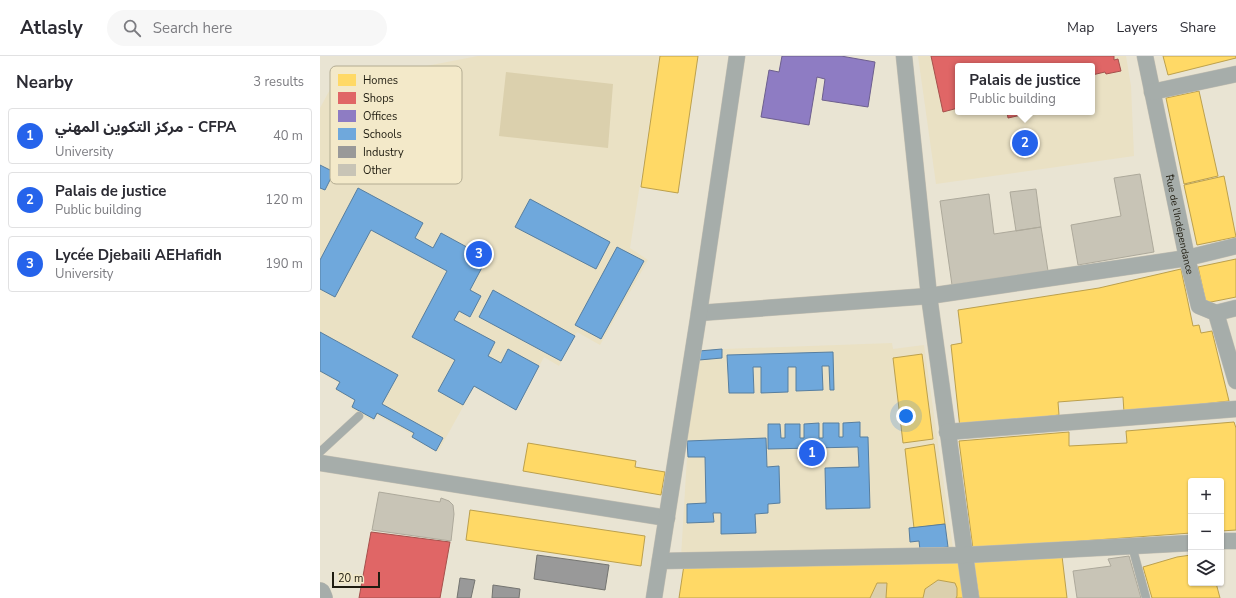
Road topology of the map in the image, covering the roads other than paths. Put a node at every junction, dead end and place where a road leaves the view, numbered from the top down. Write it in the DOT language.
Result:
graph roads {
  1 [pos="737,56"];
  2 [pos="904,56"];
  3 [pos="1145,56"];
  4 [pos="1236,74"];
  5 [pos="1152,92"];
  6 [pos="1236,246"];
  7 [pos="1188,258"];
  8 [pos="929,296"];
  9 [pos="1236,308"];
  10 [pos="699,313"];
  11 [pos="1216,313"];
  12 [pos="1235,376"];
  13 [pos="1236,409"];
  14 [pos="359,416"];
  15 [pos="947,432"];
  16 [pos="320,452"];
  17 [pos="320,462"];
  18 [pos="667,518"];
  19 [pos="1188,543"];
  20 [pos="1132,546"];
  21 [pos="965,555"];
  22 [pos="660,561"];
  23 [pos="320,593"];
  24 [pos="322,598"];
  25 [pos="654,598"];
  26 [pos="971,598"];
  27 [pos="1146,598"];
  1 -- 10 [label="street"];
  2 -- 8 [label="street"];
  3 -- 5 [label="street, ٌRue de l'Indépendance"];
  4 -- 5 [label="street"];
  5 -- 7 [label="street, ٌRue de l'Indépendance"];
  6 -- 7 [label="street"];
  7 -- 8 [label="street"];
  7 -- 11 [label="street, ٌRue de l'Indépendance"];
  8 -- 10 [label="street"];
  8 -- 15 [label="street"];
  9 -- 11 [label="street"];
  10 -- 18 [label="street"];
  11 -- 12 [label="street"];
  13 -- 15 [label="street"];
  14 -- 16 [label="lane"];
  15 -- 21 [label="street"];
  17 -- 18 [label="street"];
  18 -- 22 [label="street"];
  19 -- 20 [label="street"];
  20 -- 21 [label="street"];
  20 -- 27 [label="lane"];
  21 -- 22 [label="street"];
  21 -- 26 [label="street"];
  22 -- 25 [label="street"];
  23 -- 24 [label="street"];
}
